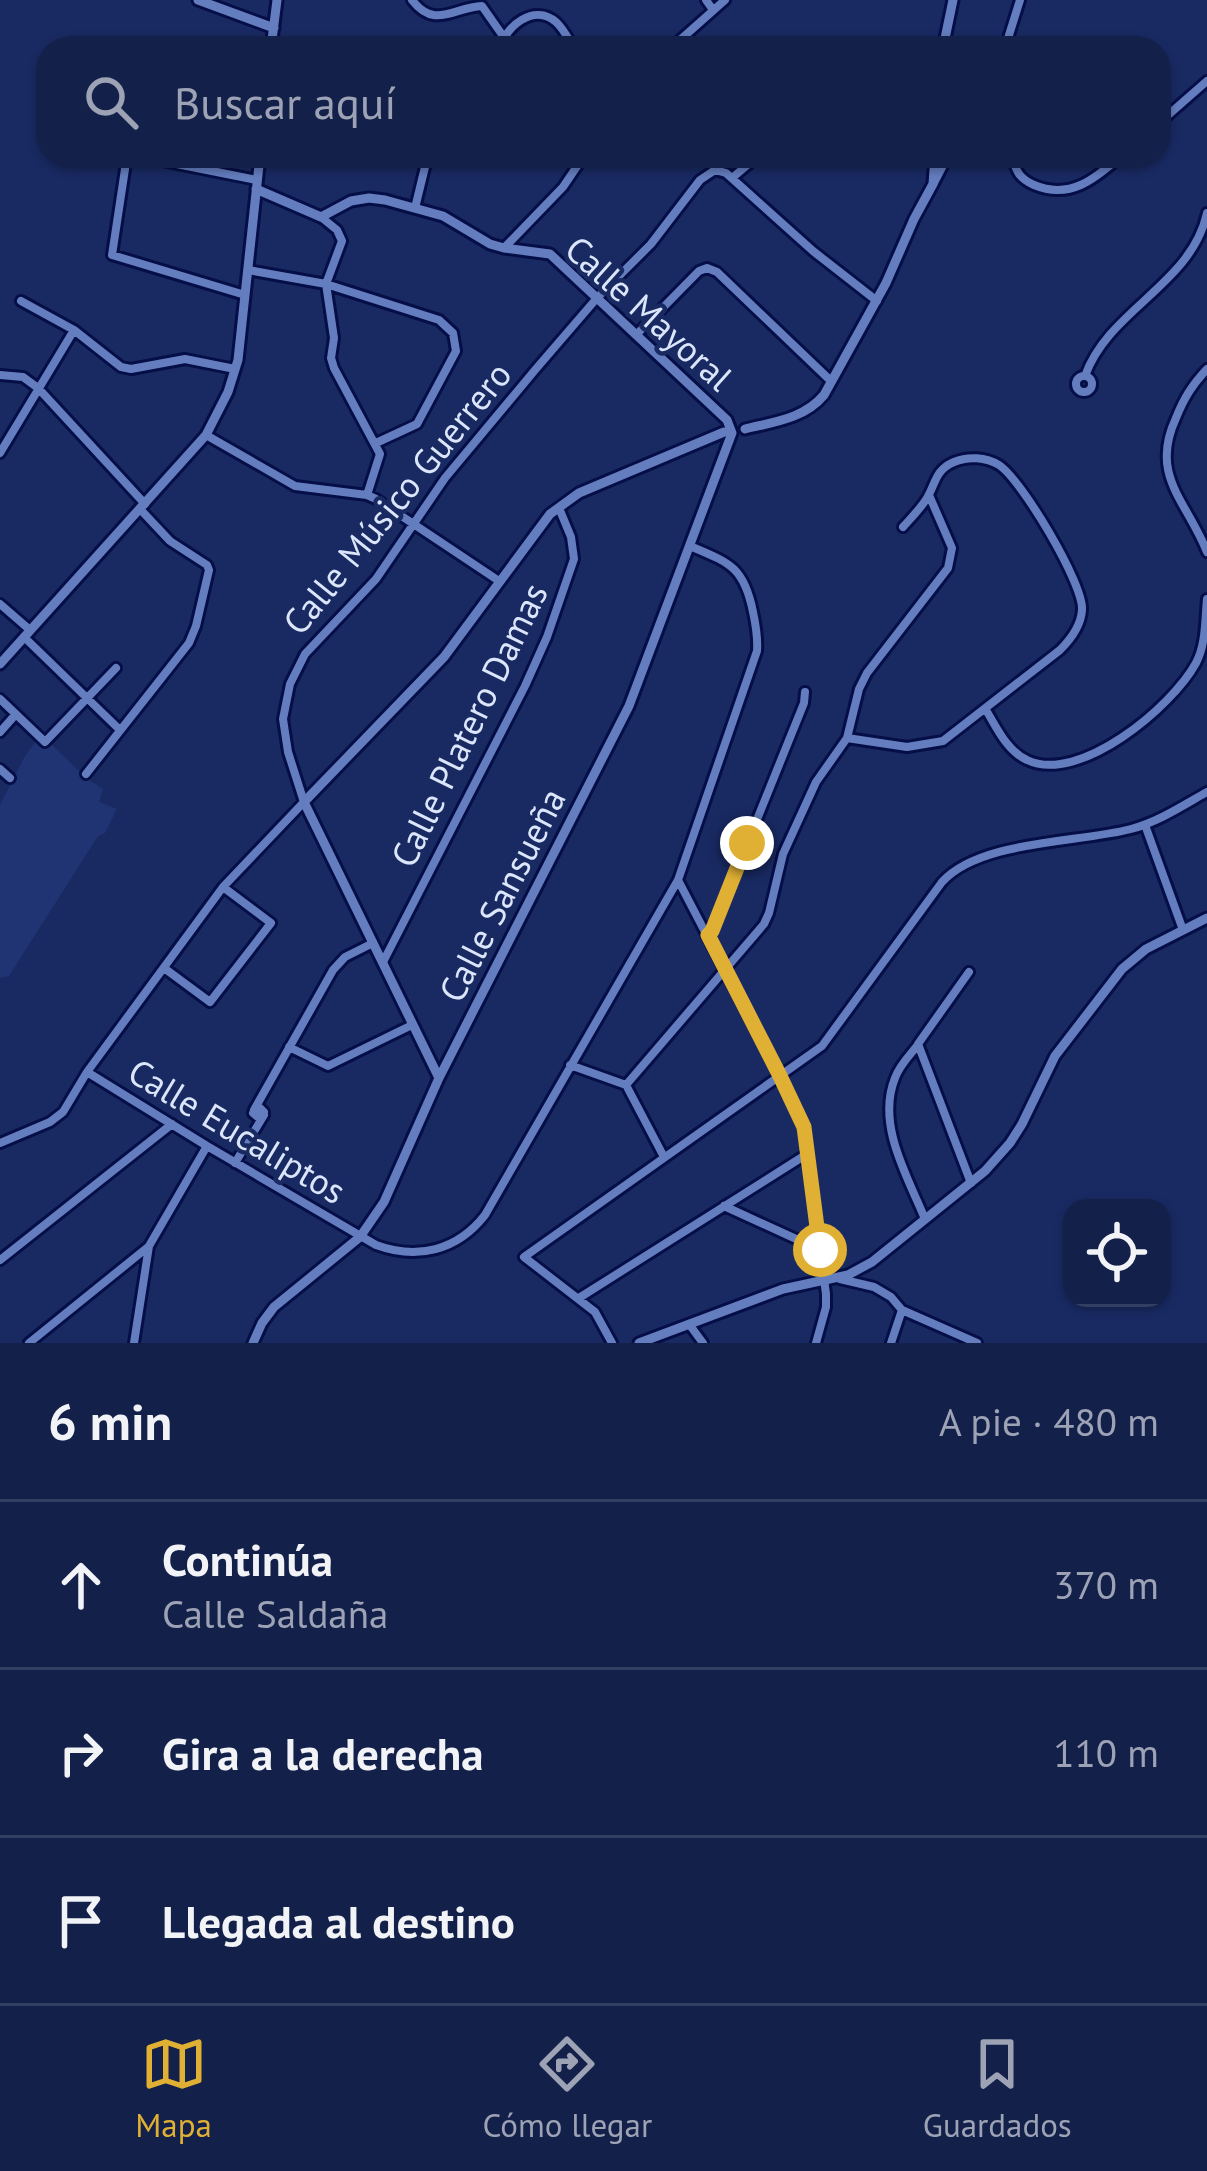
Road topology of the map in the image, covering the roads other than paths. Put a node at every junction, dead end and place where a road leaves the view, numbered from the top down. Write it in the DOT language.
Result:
graph roads {
  1 [pos="198,0"];
  2 [pos="277,0"];
  3 [pos="412,0"];
  4 [pos="706,0"];
  5 [pos="725,0"];
  6 [pos="952,0"];
  7 [pos="1021,0"];
  8 [pos="713,10"];
  9 [pos="274,28"];
  10 [pos="503,35"];
  11 [pos="273,36"];
  12 [pos="566,36"];
  13 [pos="684,36"];
  14 [pos="945,36"];
  15 [pos="1009,36"];
  16 [pos="1207,81"];
  17 [pos="1171,112"];
  18 [pos="125,168"];
  19 [pos="188,168"];
  20 [pos="259,168"];
  21 [pos="425,168"];
  22 [pos="575,168"];
  23 [pos="744,168"];
  24 [pos="938,168"];
  25 [pos="1016,168"];
  26 [pos="1105,168"];
  27 [pos="732,178"];
  28 [pos="257,184"];
  29 [pos="415,208"];
  30 [pos="1207,213"];
  31 [pos="321,218"];
  32 [pos="504,248"];
  33 [pos="248,269"];
  34 [pos="326,284"];
  35 [pos="245,295"];
  36 [pos="597,298"];
  37 [pos="22,301"];
  38 [pos="877,301"];
  39 [pos="74,330"];
  40 [pos="636,335"];
  41 [pos="235,369"];
  42 [pos="1207,369"];
  43 [pos="0,375"];
  44 [pos="1085,376"];
  45 [pos="831,381"];
  46 [pos="38,388"];
  47 [pos="729,429"];
  48 [pos="745,429"];
  49 [pos="206,435"];
  50 [pos="376,443"];
  51 [pos="0,453"];
  52 [pos="367,495"];
  53 [pos="929,496"];
  54 [pos="142,506"];
  55 [pos="558,506"];
  56 [pos="413,524"];
  57 [pos="903,527"];
  58 [pos="690,546"];
  59 [pos="1207,552"];
  60 [pos="499,581"];
  61 [pos="1207,598"];
  62 [pos="0,604"];
  63 [pos="27,634"];
  64 [pos="0,664"];
  65 [pos="116,668"];
  66 [pos="805,692"];
  67 [pos="87,698"];
  68 [pos="0,699"];
  69 [pos="986,710"];
  70 [pos="16,714"];
  71 [pos="120,730"];
  72 [pos="0,733"];
  73 [pos="847,738"];
  74 [pos="0,769"];
  75 [pos="86,774"];
  76 [pos="10,778"];
  77 [pos="1207,792"];
  78 [pos="304,802"];
  79 [pos="1145,825"];
  80 [pos="678,880"];
  81 [pos="223,887"];
  82 [pos="1207,918"];
  83 [pos="1183,930"];
  84 [pos="708,935"];
  85 [pos="373,943"];
  86 [pos="382,963"];
  87 [pos="164,968"];
  88 [pos="726,970"];
  89 [pos="969,971"];
  90 [pos="412,1025"];
  91 [pos="918,1044"];
  92 [pos="289,1047"];
  93 [pos="570,1065"];
  94 [pos="88,1072"];
  95 [pos="780,1076"];
  96 [pos="439,1078"];
  97 [pos="626,1085"];
  98 [pos="172,1124"];
  99 [pos="0,1143"];
  100 [pos="207,1146"];
  101 [pos="807,1154"];
  102 [pos="664,1157"];
  103 [pos="235,1162"];
  104 [pos="970,1183"];
  105 [pos="724,1206"];
  106 [pos="925,1220"];
  107 [pos="360,1237"];
  108 [pos="149,1246"];
  109 [pos="820,1250"];
  110 [pos="0,1260"];
  111 [pos="830,1279"];
  112 [pos="579,1298"];
  113 [pos="902,1310"];
  114 [pos="689,1324"];
  115 [pos="29,1343"];
  116 [pos="134,1343"];
  117 [pos="253,1343"];
  118 [pos="612,1343"];
  119 [pos="639,1343"];
  120 [pos="704,1343"];
  121 [pos="816,1343"];
  122 [pos="891,1343"];
  123 [pos="977,1343"];
  1 -- 9 [label="street"];
  2 -- 9 [label="street"];
  3 -- 10 [label="street"];
  4 -- 8 [label="street"];
  5 -- 8 [label="street"];
  6 -- 14 [label="street"];
  7 -- 15 [label="street"];
  8 -- 13 [label="street"];
  9 -- 11 [label="street"];
  10 -- 12 [label="street"];
  16 -- 17 [label="street"];
  18 -- 35 [label="street"];
  19 -- 28 [label="street"];
  20 -- 28 [label="street"];
  21 -- 29 [label="street"];
  22 -- 32 [label="street"];
  23 -- 27 [label="street"];
  24 -- 38 [label="street"];
  25 -- 26 [label="street"];
  27 -- 36 [label="street, Calle Músico Guerrero"];
  27 -- 38 [label="street"];
  28 -- 31 [label="street"];
  28 -- 33 [label="street"];
  29 -- 31 [label="street, Calle Mayoral"];
  29 -- 32 [label="street, Calle Mayoral"];
  30 -- 44 [label="street"];
  31 -- 34 [label="street"];
  32 -- 36 [label="street, Calle Mayoral"];
  33 -- 34 [label="street"];
  33 -- 35 [label="street"];
  34 -- 50 [label="street"];
  34 -- 50 [label="street"];
  35 -- 41 [label="street"];
  36 -- 40 [label="street, Calle Mayoral"];
  36 -- 56 [label="street, Calle Músico Guerrero"];
  37 -- 39 [label="street"];
  38 -- 45 [label="street"];
  39 -- 41 [label="street"];
  39 -- 46 [label="street"];
  40 -- 45 [label="street"];
  40 -- 47 [label="street, Calle Mayoral"];
  41 -- 49 [label="street"];
  42 -- 59 [label="street"];
  43 -- 46 [label="street"];
  45 -- 48 [label="street"];
  46 -- 51 [label="street"];
  46 -- 54 [label="street"];
  47 -- 48 [label="street"];
  47 -- 48 [label="street, Calle Mayoral"];
  47 -- 55 [label="street"];
  47 -- 58 [label="street, Calle Sansueña"];
  49 -- 52 [label="street"];
  49 -- 54 [label="street"];
  50 -- 52 [label="street"];
  52 -- 56 [label="street"];
  53 -- 57 [label="street"];
  53 -- 69 [label="street"];
  53 -- 73 [label="street"];
  54 -- 63 [label="street"];
  54 -- 71 [label="street"];
  55 -- 60 [label="street"];
  55 -- 86 [label="street, Calle Platero Damas"];
  56 -- 60 [label="street"];
  56 -- 78 [label="street, Calle Músico Guerrero"];
  58 -- 80 [label="street, Calle Eucaliptos"];
  58 -- 96 [label="street, Calle Sansueña"];
  60 -- 78 [label="street"];
  61 -- 69 [label="street"];
  62 -- 63 [label="street"];
  63 -- 64 [label="street"];
  63 -- 67 [label="street"];
  65 -- 67 [label="street"];
  66 -- 84 [label="street"];
  67 -- 70 [label="street"];
  67 -- 71 [label="street"];
  68 -- 70 [label="street"];
  69 -- 73 [label="street"];
  70 -- 72 [label="street"];
  71 -- 75 [label="street"];
  73 -- 88 [label="street"];
  74 -- 76 [label="street"];
  77 -- 79 [label="street"];
  78 -- 81 [label="street"];
  78 -- 85 [label="street, Calle Músico Guerrero"];
  79 -- 83 [label="street"];
  79 -- 95 [label="street"];
  80 -- 84 [label="street"];
  80 -- 93 [label="street, Calle Eucaliptos"];
  81 -- 87 [label="street"];
  81 -- 87 [label="street"];
  82 -- 83 [label="street"];
  83 -- 104 [label="street"];
  84 -- 88 [label="street"];
  85 -- 86 [label="street, Calle Músico Guerrero"];
  85 -- 92 [label="street"];
  86 -- 90 [label="street, Calle Músico Guerrero"];
  87 -- 94 [label="street"];
  88 -- 95 [label="street"];
  88 -- 97 [label="street"];
  89 -- 91 [label="street"];
  90 -- 92 [label="street"];
  90 -- 96 [label="street, Calle Músico Guerrero"];
  91 -- 104 [label="street"];
  91 -- 106 [label="street"];
  92 -- 103 [label="street"];
  93 -- 97 [label="street"];
  93 -- 107 [label="street, Calle Eucaliptos"];
  94 -- 98 [label="street, Calle Eucaliptos"];
  94 -- 99 [label="street"];
  95 -- 101 [label="street"];
  95 -- 102 [label="street"];
  96 -- 107 [label="street, Calle Sansueña"];
  97 -- 102 [label="street"];
  98 -- 100 [label="street, Calle Eucaliptos"];
  98 -- 110 [label="street"];
  100 -- 103 [label="street, Calle Eucaliptos"];
  100 -- 108 [label="street"];
  101 -- 105 [label="street"];
  101 -- 109 [label="street"];
  102 -- 112 [label="street"];
  103 -- 107 [label="street, Calle Eucaliptos"];
  104 -- 106 [label="street"];
  105 -- 109 [label="street"];
  105 -- 112 [label="street"];
  106 -- 111 [label="street"];
  107 -- 117 [label="street, Calle Sansueña"];
  108 -- 115 [label="street"];
  108 -- 116 [label="street"];
  109 -- 111 [label="street"];
  111 -- 113 [label="street"];
  111 -- 114 [label="street"];
  111 -- 121 [label="street"];
  112 -- 118 [label="street"];
  113 -- 122 [label="street"];
  113 -- 123 [label="street"];
  114 -- 119 [label="street"];
  114 -- 120 [label="street"];
}
